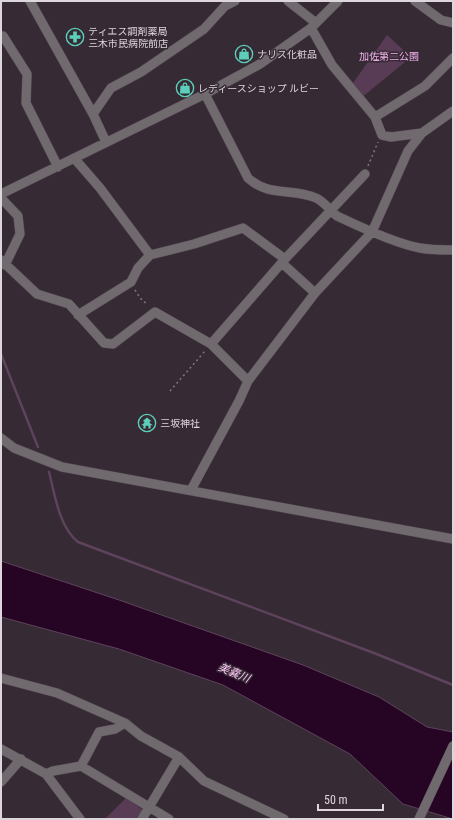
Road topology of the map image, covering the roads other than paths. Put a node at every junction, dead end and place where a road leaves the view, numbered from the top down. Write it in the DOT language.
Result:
graph roads {
  1 [pos="30,1"];
  2 [pos="235,1"];
  3 [pos="288,1"];
  4 [pos="338,1"];
  5 [pos="415,1"];
  6 [pos="453,23"];
  7 [pos="314,26"];
  8 [pos="3,36"];
  9 [pos="453,58"];
  10 [pos="205,94"];
  11 [pos="453,111"];
  12 [pos="93,114"];
  13 [pos="374,117"];
  14 [pos="422,133"];
  15 [pos="106,142"];
  16 [pos="74,158"];
  17 [pos="58,167"];
  18 [pos="365,174"];
  19 [pos="1,194"];
  20 [pos="1,198"];
  21 [pos="332,210"];
  22 [pos="372,232"];
  23 [pos="453,250"];
  24 [pos="150,255"];
  25 [pos="283,261"];
  26 [pos="3,262"];
  27 [pos="315,293"];
  28 [pos="78,315"];
  29 [pos="211,344"];
  30 [pos="248,381"];
  31 [pos="1,438"];
  32 [pos="191,490"];
  33 [pos="453,539"];
  34 [pos="1,678"];
  35 [pos="125,723"];
  36 [pos="453,746"];
  37 [pos="1,749"];
  38 [pos="179,757"];
  39 [pos="21,759"];
  40 [pos="81,766"];
  41 [pos="46,774"];
  42 [pos="1,782"];
  43 [pos="149,806"];
  44 [pos="80,819"];
  45 [pos="142,819"];
  46 [pos="169,819"];
  47 [pos="284,819"];
  48 [pos="419,819"];
  1 -- 12 [label="street"];
  2 -- 12 [label="street"];
  3 -- 7 [label="street"];
  4 -- 7 [label="street"];
  5 -- 6 [label="street"];
  7 -- 10 [label="street"];
  7 -- 13 [label="street"];
  8 -- 17 [label="street"];
  9 -- 13 [label="street"];
  10 -- 15 [label="street"];
  10 -- 21 [label="street"];
  11 -- 14 [label="street"];
  12 -- 15 [label="street"];
  13 -- 14 [label="street"];
  14 -- 22 [label="street"];
  15 -- 16 [label="street"];
  16 -- 17 [label="street"];
  16 -- 24 [label="street"];
  17 -- 19 [label="street"];
  18 -- 21 [label="street"];
  20 -- 26 [label="street"];
  21 -- 22 [label="street"];
  21 -- 25 [label="street"];
  22 -- 23 [label="street"];
  22 -- 27 [label="street"];
  24 -- 25 [label="street"];
  24 -- 28 [label="street"];
  25 -- 27 [label="street"];
  25 -- 29 [label="street"];
  26 -- 28 [label="street"];
  27 -- 30 [label="street"];
  28 -- 29 [label="street"];
  29 -- 30 [label="street"];
  30 -- 32 [label="street"];
  31 -- 32 [label="street"];
  32 -- 33 [label="street"];
  34 -- 35 [label="street"];
  35 -- 38 [label="street"];
  35 -- 40 [label="street"];
  36 -- 48 [label="street"];
  37 -- 39 [label="street"];
  38 -- 43 [label="street"];
  38 -- 47 [label="street"];
  39 -- 41 [label="street"];
  39 -- 42 [label="street"];
  40 -- 41 [label="street"];
  40 -- 43 [label="street"];
  41 -- 44 [label="street"];
  43 -- 45 [label="street"];
  43 -- 46 [label="street"];
}
